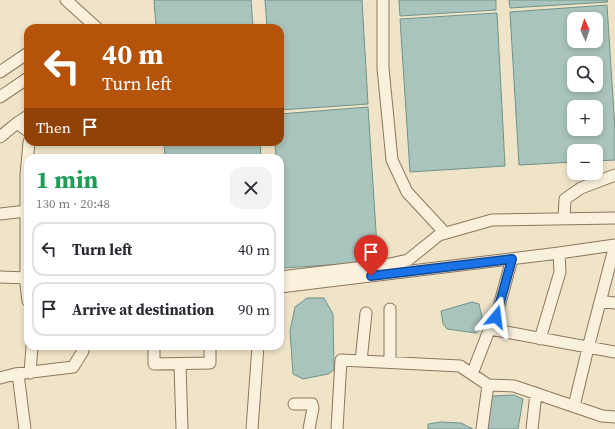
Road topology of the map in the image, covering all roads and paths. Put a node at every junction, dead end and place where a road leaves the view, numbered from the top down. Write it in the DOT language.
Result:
graph roads {
  1 [pos="66,0"];
  2 [pos="383,0"];
  3 [pos="92,24"];
  4 [pos="24,56"];
  5 [pos="0,72"];
  6 [pos="24,81"];
  7 [pos="0,97"];
  8 [pos="24,119"];
  9 [pos="17,123"];
  10 [pos="24,128"];
  11 [pos="0,137"];
  12 [pos="615,175"];
  13 [pos="0,214"];
  14 [pos="24,217"];
  15 [pos="615,218"];
  16 [pos="564,219"];
  17 [pos="445,234"];
  18 [pos="615,245"];
  19 [pos="559,253"];
  20 [pos="512,259"];
  21 [pos="0,277"];
  22 [pos="284,277"];
  23 [pos="24,278"];
  24 [pos="284,287"];
  25 [pos="600,301"];
  26 [pos="615,304"];
  27 [pos="390,309"];
  28 [pos="366,313"];
  29 [pos="490,329"];
  30 [pos="540,339"];
  31 [pos="588,348"];
  32 [pos="32,350"];
  33 [pos="83,350"];
  34 [pos="154,350"];
  35 [pos="210,350"];
  36 [pos="258,350"];
  37 [pos="615,352"];
  38 [pos="361,361"];
  39 [pos="390,362"];
  40 [pos="180,364"];
  41 [pos="30,373"];
  42 [pos="18,374"];
  43 [pos="472,374"];
  44 [pos="0,378"];
  45 [pos="488,385"];
  46 [pos="536,393"];
  47 [pos="294,404"];
  48 [pos="574,406"];
  49 [pos="614,414"];
  50 [pos="25,429"];
  51 [pos="182,429"];
  52 [pos="252,429"];
  53 [pos="309,429"];
  54 [pos="337,429"];
  55 [pos="482,429"];
  56 [pos="532,429"];
  1 -- 3 [label="street"];
  2 -- 17 [label="street"];
  4 -- 5 [label="street"];
  6 -- 7 [label="street"];
  8 -- 9 [label="street"];
  9 -- 10 [label="street"];
  9 -- 11 [label="street"];
  12 -- 16 [label="street"];
  13 -- 14 [label="street"];
  15 -- 16 [label="street"];
  16 -- 17 [label="street"];
  17 -- 22 [label="street"];
  18 -- 19 [label="street"];
  18 -- 25 [label="street"];
  19 -- 20 [label="street"];
  19 -- 30 [label="street"];
  20 -- 24 [label="street"];
  20 -- 29 [label="street"];
  21 -- 23 [label="street"];
  25 -- 26 [label="street"];
  25 -- 31 [label="street"];
  27 -- 39 [label="street"];
  28 -- 38 [label="street"];
  29 -- 30 [label="street"];
  29 -- 43 [label="street"];
  30 -- 31 [label="street"];
  31 -- 37 [label="street"];
  31 -- 48 [label="street"];
  32 -- 41 [label="street"];
  33 -- 41 [label="street"];
  34 -- 40 [label="street"];
  35 -- 40 [label="street"];
  36 -- 52 [label="street"];
  38 -- 39 [label="street"];
  38 -- 54 [label="street"];
  39 -- 43 [label="street"];
  40 -- 51 [label="street"];
  41 -- 42 [label="street"];
  42 -- 44 [label="street"];
  42 -- 50 [label="street"];
  43 -- 45 [label="street"];
  45 -- 46 [label="street"];
  45 -- 55 [label="street"];
  46 -- 48 [label="street"];
  46 -- 56 [label="street"];
  47 -- 53 [label="street"];
  48 -- 49 [label="street"];
}
